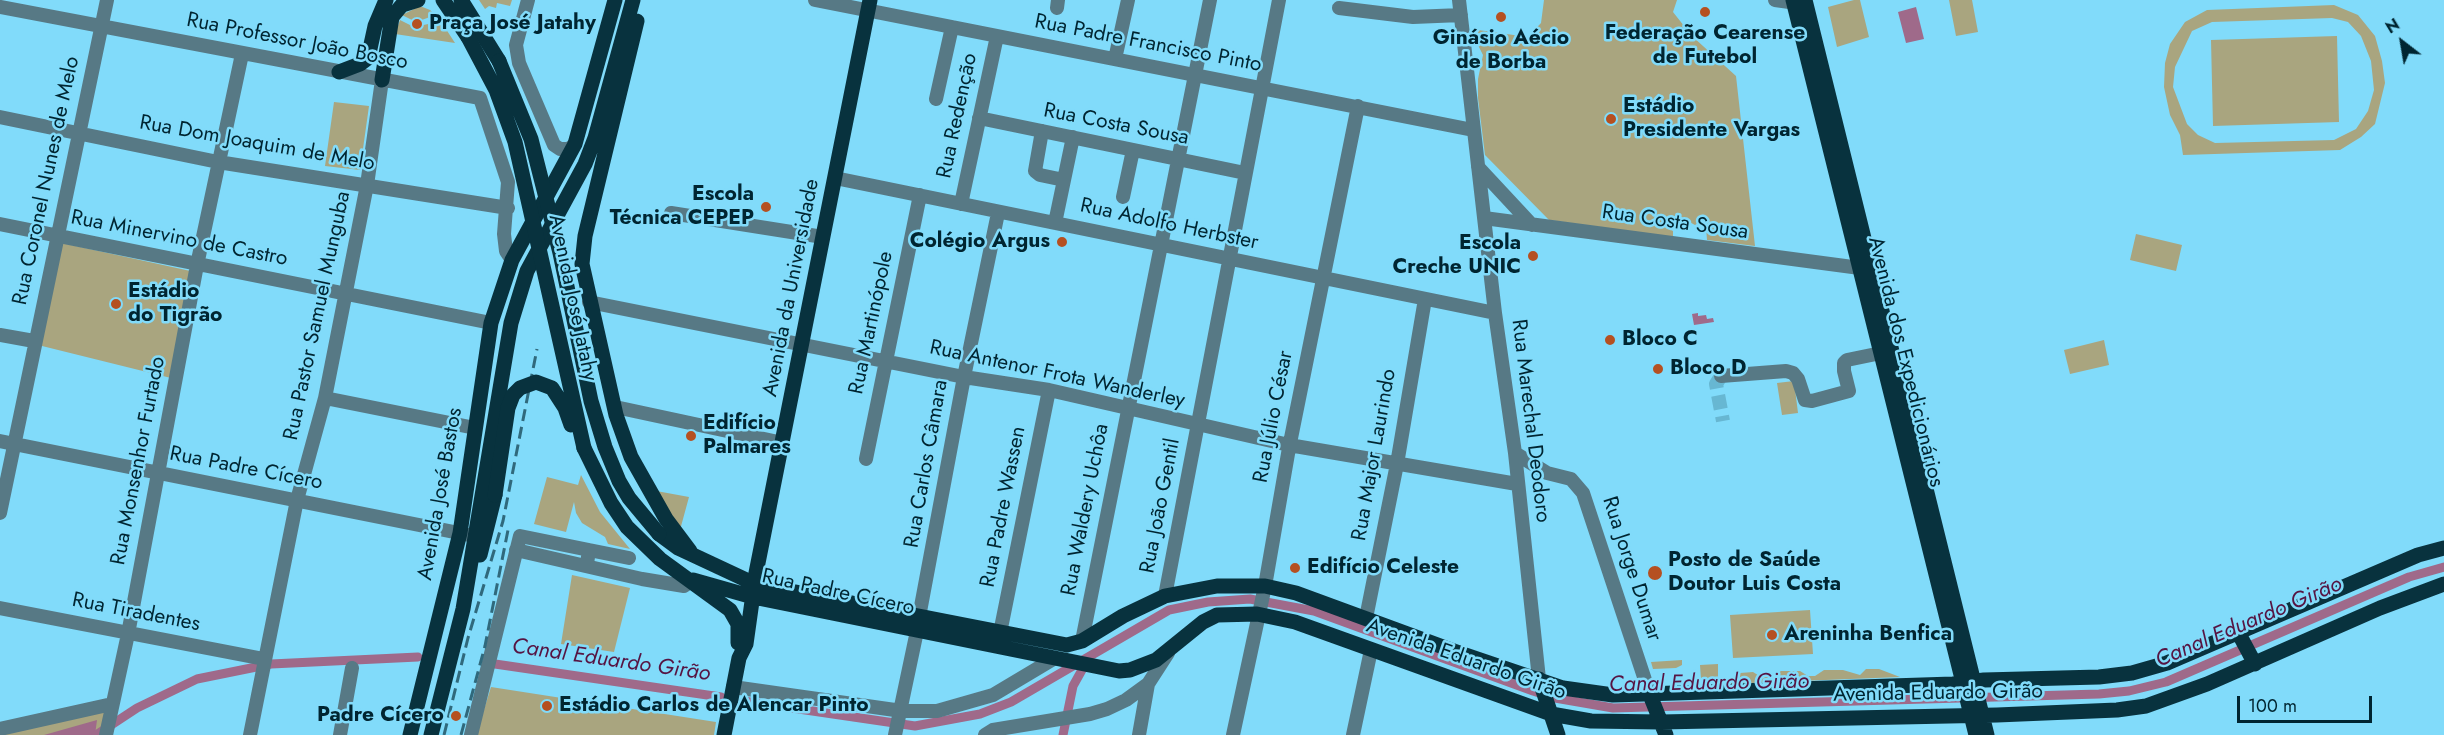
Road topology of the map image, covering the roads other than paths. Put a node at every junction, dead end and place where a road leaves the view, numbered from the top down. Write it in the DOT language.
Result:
graph roads {
  1 [pos="107,0"];
  2 [pos="386,0"];
  3 [pos="420,0"];
  4 [pos="528,0"];
  5 [pos="615,0"];
  6 [pos="633,0"];
  7 [pos="642,0"];
  8 [pos="815,0"];
  9 [pos="1128,0"];
  10 [pos="1210,0"];
  11 [pos="1279,0"];
  12 [pos="1459,0"];
  13 [pos="1775,0"];
  14 [pos="1799,2"];
  15 [pos="459,5"];
  16 [pos="869,5"];
  17 [pos="0,7"];
  18 [pos="1339,8"];
  19 [pos="1461,15"];
  20 [pos="102,27"];
  21 [pos="952,27"];
  22 [pos="997,36"];
  23 [pos="242,54"];
  24 [pos="1115,59"];
  25 [pos="339,72"];
  26 [pos="1193,75"];
  27 [pos="382,80"];
  28 [pos="1262,88"];
  29 [pos="936,99"];
  30 [pos="1358,106"];
  31 [pos="0,117"];
  32 [pos="980,118"];
  33 [pos="1473,130"];
  34 [pos="1042,131"];
  35 [pos="79,133"];
  36 [pos="1073,137"];
  37 [pos="575,144"];
  38 [pos="1133,150"];
  39 [pos="1176,158"];
  40 [pos="218,162"];
  41 [pos="1478,167"];
  42 [pos="1245,173"];
  43 [pos="835,178"];
  44 [pos="1064,180"];
  45 [pos="367,185"];
  46 [pos="920,195"];
  47 [pos="1123,197"];
  48 [pos="961,204"];
  49 [pos="508,208"];
  50 [pos="671,213"];
  51 [pos="998,213"];
  52 [pos="1484,218"];
  53 [pos="1055,223"];
  54 [pos="0,224"];
  55 [pos="1532,225"];
  56 [pos="56,235"];
  57 [pos="823,237"];
  58 [pos="1159,245"];
  59 [pos="1228,259"];
  60 [pos="512,260"];
  61 [pos="197,265"];
  62 [pos="1860,268"];
  63 [pos="1324,278"];
  64 [pos="346,293"];
  65 [pos="1425,299"];
  66 [pos="589,302"];
  67 [pos="1495,314"];
  68 [pos="491,323"];
  69 [pos="0,335"];
  70 [pos="34,341"];
  71 [pos="801,345"];
  72 [pos="1881,353"];
  73 [pos="885,361"];
  74 [pos="1721,376"];
  75 [pos="964,377"];
  76 [pos="1049,390"];
  77 [pos="325,398"];
  78 [pos="620,408"];
  79 [pos="1128,410"];
  80 [pos="1197,426"];
  81 [pos="475,428"];
  82 [pos="7,443"];
  83 [pos="783,443"];
  84 [pos="1289,445"];
  85 [pos="584,448"];
  86 [pos="1515,453"];
  87 [pos="866,459"];
  88 [pos="1396,464"];
  89 [pos="1546,472"];
  90 [pos="157,473"];
  91 [pos="1918,475"];
  92 [pos="1517,484"];
  93 [pos="297,500"];
  94 [pos="0,513"];
  95 [pos="473,536"];
  96 [pos="2444,548"];
  97 [pos="516,550"];
  98 [pos="589,550"];
  99 [pos="692,554"];
  100 [pos="629,558"];
  101 [pos="586,564"];
  102 [pos="693,580"];
  103 [pos="2444,584"];
  104 [pos="1264,589"];
  105 [pos="754,591"];
  106 [pos="1165,596"];
  107 [pos="0,608"];
  108 [pos="1258,610"];
  109 [pos="1366,618"];
  110 [pos="918,624"];
  111 [pos="1000,633"];
  112 [pos="128,634"];
  113 [pos="2240,636"];
  114 [pos="1082,641"];
  115 [pos="1371,650"];
  116 [pos="1168,652"];
  117 [pos="739,658"];
  118 [pos="1060,659"];
  119 [pos="2254,662"];
  120 [pos="1087,665"];
  121 [pos="262,666"];
  122 [pos="352,668"];
  123 [pos="1148,684"];
  124 [pos="733,687"];
  125 [pos="1544,696"];
  126 [pos="1972,698"];
  127 [pos="112,704"];
  128 [pos="901,713"];
  129 [pos="1658,713"];
  130 [pos="107,728"];
  131 [pos="0,729"];
  132 [pos="896,734"];
  133 [pos="986,734"];
  134 [pos="250,735"];
  135 [pos="340,735"];
  136 [pos="410,735"];
  137 [pos="431,735"];
  138 [pos="471,735"];
  139 [pos="724,735"];
  140 [pos="1139,735"];
  141 [pos="1233,735"];
  142 [pos="1353,735"];
  143 [pos="1558,735"];
  144 [pos="1976,735"];
  145 [pos="1987,735"];
  1 -- 20 [label="street, Rua Coronel Nunes de Melo"];
  2 -- 25 [label="main road"];
  3 -- 15 [label="main road"];
  3 -- 27 [label="main road"];
  4 -- 37 [label="street"];
  5 -- 37 [label="main road, Avenida José Bastos"];
  6 -- 95 [label="main road, Avenida José Bastos"];
  7 -- 66 [label="main road"];
  8 -- 16 [label="street, Rua Padre Francisco Pinto"];
  9 -- 24 [label="street"];
  10 -- 26 [label="street, Rua Waldery Uchôa"];
  11 -- 28 [label="street, Rua João Gentil"];
  12 -- 19 [label="street, Rua Marechal Deodoro"];
  13 -- 14 [label="street"];
  14 -- 62 [label="main road, Avenida dos Expedicionários"];
  14 -- 91 [label="main road, Avenida dos Expedicionários"];
  15 -- 85 [label="main road, Avenida José Jatahy, bridge"];
  15 -- 99 [label="main road, Avenida José Jatahy, bridge"];
  16 -- 21 [label="street, Rua Padre Francisco Pinto"];
  16 -- 43 [label="main road, Avenida da Universidade"];
  17 -- 20 [label="street, Rua Professor João Bosco"];
  18 -- 19 [label="street"];
  19 -- 33 [label="street, Rua Marechal Deodoro"];
  20 -- 23 [label="street, Rua Professor João Bosco"];
  20 -- 35 [label="street, Rua Coronel Nunes de Melo"];
  21 -- 22 [label="street, Rua Padre Francisco Pinto"];
  21 -- 29 [label="street"];
  22 -- 24 [label="street, Rua Padre Francisco Pinto"];
  22 -- 32 [label="street, Rua Redenção"];
  23 -- 25 [label="street, Rua Professor João Bosco"];
  23 -- 40 [label="street, Rua Monsenhor Furtado"];
  24 -- 26 [label="street, Rua Padre Francisco Pinto"];
  25 -- 27 [label="street, Rua Professor João Bosco"];
  26 -- 28 [label="street, Rua Padre Francisco Pinto"];
  26 -- 39 [label="street, Rua Waldery Uchôa"];
  27 -- 45 [label="street, Rua Pastor Samuel Munguba"];
  27 -- 49 [label="street, Rua Professor João Bosco"];
  28 -- 30 [label="street, Rua Padre Francisco Pinto"];
  28 -- 42 [label="street, Rua João Gentil"];
  30 -- 33 [label="street, Rua Padre Francisco Pinto"];
  30 -- 63 [label="street, Rua Júlio César"];
  31 -- 35 [label="street, Rua Dom Joaquim de Melo"];
  32 -- 34 [label="street, Rua Costa Sousa"];
  32 -- 48 [label="street, Rua Redenção"];
  33 -- 41 [label="street, Rua Marechal Deodoro"];
  34 -- 36 [label="street, Rua Costa Sousa"];
  34 -- 44 [label="street"];
  35 -- 40 [label="street, Rua Dom Joaquim de Melo"];
  35 -- 56 [label="street, Rua Coronel Nunes de Melo"];
  36 -- 38 [label="street, Rua Costa Sousa"];
  36 -- 44 [label="street"];
  37 -- 60 [label="main road, Avenida José Bastos"];
  38 -- 39 [label="street, Rua Costa Sousa"];
  38 -- 47 [label="street"];
  39 -- 42 [label="street, Rua Costa Sousa"];
  39 -- 58 [label="street, Rua Waldery Uchôa"];
  40 -- 45 [label="street, Rua Dom Joaquim de Melo"];
  40 -- 61 [label="street, Rua Monsenhor Furtado"];
  41 -- 52 [label="street, Rua Marechal Deodoro"];
  41 -- 55 [label="street"];
  42 -- 59 [label="street, Rua João Gentil"];
  43 -- 46 [label="street, Rua Adolfo Herbster"];
  43 -- 57 [label="main road, Avenida da Universidade"];
  44 -- 53 [label="street"];
  45 -- 49 [label="street, Rua Dom Joaquim de Melo"];
  45 -- 64 [label="street, Rua Pastor Samuel Munguba"];
  46 -- 48 [label="street, Rua Adolfo Herbster"];
  46 -- 73 [label="street, Rua Martinópole"];
  48 -- 51 [label="street, Rua Adolfo Herbster"];
  49 -- 60 [label="street"];
  50 -- 57 [label="street"];
  51 -- 53 [label="street, Rua Adolfo Herbster"];
  51 -- 75 [label="street, Rua Carlos Câmara"];
  52 -- 55 [label="street, Rua Costa Sousa"];
  52 -- 67 [label="street, Rua Marechal Deodoro"];
  53 -- 58 [label="street, Rua Adolfo Herbster"];
  54 -- 56 [label="street, Rua Minervino de Castro"];
  55 -- 62 [label="street, Rua Costa Sousa"];
  56 -- 61 [label="street, Rua Minervino de Castro"];
  56 -- 70 [label="street, Rua Coronel Nunes de Melo"];
  57 -- 71 [label="main road, Avenida da Universidade"];
  58 -- 59 [label="street, Rua Adolfo Herbster"];
  58 -- 79 [label="street, Rua Waldery Uchôa"];
  59 -- 63 [label="street, Rua Adolfo Herbster"];
  59 -- 80 [label="street, Rua João Gentil"];
  60 -- 68 [label="main road, Avenida José Bastos"];
  61 -- 64 [label="street, Rua Minervino de Castro"];
  61 -- 90 [label="street, Rua Monsenhor Furtado"];
  62 -- 72 [label="main road, Avenida dos Expedicionários"];
  63 -- 65 [label="street, Rua Adolfo Herbster"];
  63 -- 84 [label="street, Rua Júlio César"];
  64 -- 68 [label="street, Rua Minervino de Castro"];
  64 -- 77 [label="street, Rua Pastor Samuel Munguba"];
  65 -- 67 [label="street, Rua Adolfo Herbster"];
  65 -- 88 [label="street, Rua Major Laurindo"];
  66 -- 71 [label="street, Rua Antenor Frota Wanderley"];
  66 -- 99 [label="main road"];
  67 -- 86 [label="street, Rua Marechal Deodoro"];
  68 -- 81 [label="main road, Avenida José Bastos"];
  69 -- 70 [label="street"];
  70 -- 82 [label="street, Rua Coronel Nunes de Melo"];
  71 -- 73 [label="street, Rua Antenor Frota Wanderley"];
  71 -- 83 [label="main road, Avenida da Universidade"];
  72 -- 74 [label="street"];
  72 -- 91 [label="main road, Avenida dos Expedicionários"];
  73 -- 75 [label="street, Rua Antenor Frota Wanderley"];
  73 -- 87 [label="street, Rua Martinópole"];
  75 -- 76 [label="street, Rua Antenor Frota Wanderley"];
  75 -- 110 [label="street, Rua Carlos Câmara"];
  76 -- 79 [label="street, Rua Antenor Frota Wanderley"];
  76 -- 111 [label="street, Rua Padre Wassen"];
  77 -- 81 [label="street"];
  77 -- 93 [label="street, Rua Pastor Samuel Munguba"];
  78 -- 83 [label="street"];
  79 -- 80 [label="street, Rua Antenor Frota Wanderley"];
  79 -- 114 [label="street, Rua Waldery Uchôa"];
  80 -- 84 [label="street, Rua Antenor Frota Wanderley"];
  80 -- 106 [label="street, Rua João Gentil"];
  81 -- 95 [label="main road, Avenida José Bastos"];
  82 -- 90 [label="street, Rua Padre Cícero"];
  82 -- 94 [label="street, Rua Coronel Nunes de Melo"];
  83 -- 105 [label="main road, Avenida da Universidade"];
  84 -- 88 [label="street, Rua Antenor Frota Wanderley"];
  84 -- 104 [label="street, Rua Júlio César"];
  85 -- 95 [label="main road, bridge"];
  85 -- 102 [label="main road, Avenida José Jatahy"];
  86 -- 89 [label="street, Rua Jorge Dumar"];
  86 -- 92 [label="street, Rua Marechal Deodoro"];
  88 -- 92 [label="street, Rua Antenor Frota Wanderley"];
  88 -- 109 [label="street, Rua Major Laurindo"];
  89 -- 92 [label="street"];
  89 -- 129 [label="street, Rua Jorge Dumar"];
  90 -- 93 [label="street, Rua Padre Cícero"];
  90 -- 112 [label="street, Rua Monsenhor Furtado"];
  91 -- 126 [label="main road, Avenida dos Expedicionários"];
  92 -- 125 [label="street, Rua Marechal Deodoro"];
  93 -- 95 [label="street, Rua Padre Cícero"];
  93 -- 121 [label="street, Rua Pastor Samuel Munguba"];
  95 -- 136 [label="main road, Avenida José Bastos"];
  95 -- 137 [label="main road, Avenida José Bastos"];
  96 -- 113 [label="main road, Avenida Eduardo Girão"];
  97 -- 98 [label="street"];
  97 -- 101 [label="street, Rua Padre Cícero"];
  97 -- 138 [label="street"];
  98 -- 100 [label="street"];
  98 -- 101 [label="street"];
  99 -- 105 [label="main road, Rua Padre Cícero"];
  101 -- 102 [label="street, Rua Padre Cícero"];
  102 -- 105 [label="main road, Rua Padre Cícero"];
  102 -- 117 [label="main road, Avenida José Jatahy"];
  103 -- 119 [label="main road, Avenida Eduardo Girão"];
  104 -- 106 [label="main road, Avenida Eduardo Girão"];
  104 -- 108 [label="street, Rua Júlio César"];
  104 -- 109 [label="main road, Avenida Eduardo Girão"];
  105 -- 110 [label="main road, Rua Padre Cícero"];
  105 -- 117 [label="main road, Avenida da Universidade"];
  106 -- 114 [label="main road, Avenida Eduardo Girão"];
  107 -- 112 [label="street, Rua Tiradentes"];
  108 -- 115 [label="main road, Avenida Eduardo Girão"];
  108 -- 116 [label="main road, Avenida Eduardo Girão"];
  108 -- 141 [label="street, Rua Júlio César"];
  109 -- 125 [label="main road, Avenida Eduardo Girão"];
  110 -- 111 [label="main road, Rua Padre Cícero"];
  110 -- 118 [label="main road, Rua Padre Cícero"];
  110 -- 128 [label="street, Rua Carlos Câmara"];
  111 -- 114 [label="main road, Rua Padre Cícero"];
  112 -- 121 [label="street, Rua Tiradentes"];
  112 -- 127 [label="street, Rua Monsenhor Furtado"];
  113 -- 119 [label="main road"];
  113 -- 126 [label="main road, Avenida Eduardo Girão"];
  115 -- 125 [label="main road, Avenida Eduardo Girão"];
  115 -- 142 [label="street"];
  116 -- 120 [label="main road, Avenida Eduardo Girão"];
  116 -- 123 [label="street"];
  117 -- 124 [label="main road"];
  118 -- 120 [label="main road, Rua Padre Cícero"];
  118 -- 128 [label="street"];
  119 -- 126 [label="main road, Avenida Eduardo Girão"];
  121 -- 134 [label="street, Rua Pastor Samuel Munguba"];
  122 -- 135 [label="street"];
  123 -- 133 [label="street"];
  123 -- 140 [label="street"];
  124 -- 128 [label="street"];
  124 -- 139 [label="main road"];
  125 -- 129 [label="main road, Avenida Eduardo Girão"];
  125 -- 129 [label="main road, Avenida Eduardo Girão"];
  125 -- 143 [label="main road"];
  126 -- 129 [label="main road, Avenida Eduardo Girão"];
  126 -- 129 [label="main road, Avenida Eduardo Girão"];
  126 -- 144 [label="main road, Avenida dos Expedicionários"];
  126 -- 145 [label="main road, Avenida dos Expedicionários"];
  127 -- 130 [label="street, Rua Monsenhor Furtado"];
  127 -- 131 [label="street"];
  128 -- 132 [label="street, Rua Carlos Câmara"];
}
